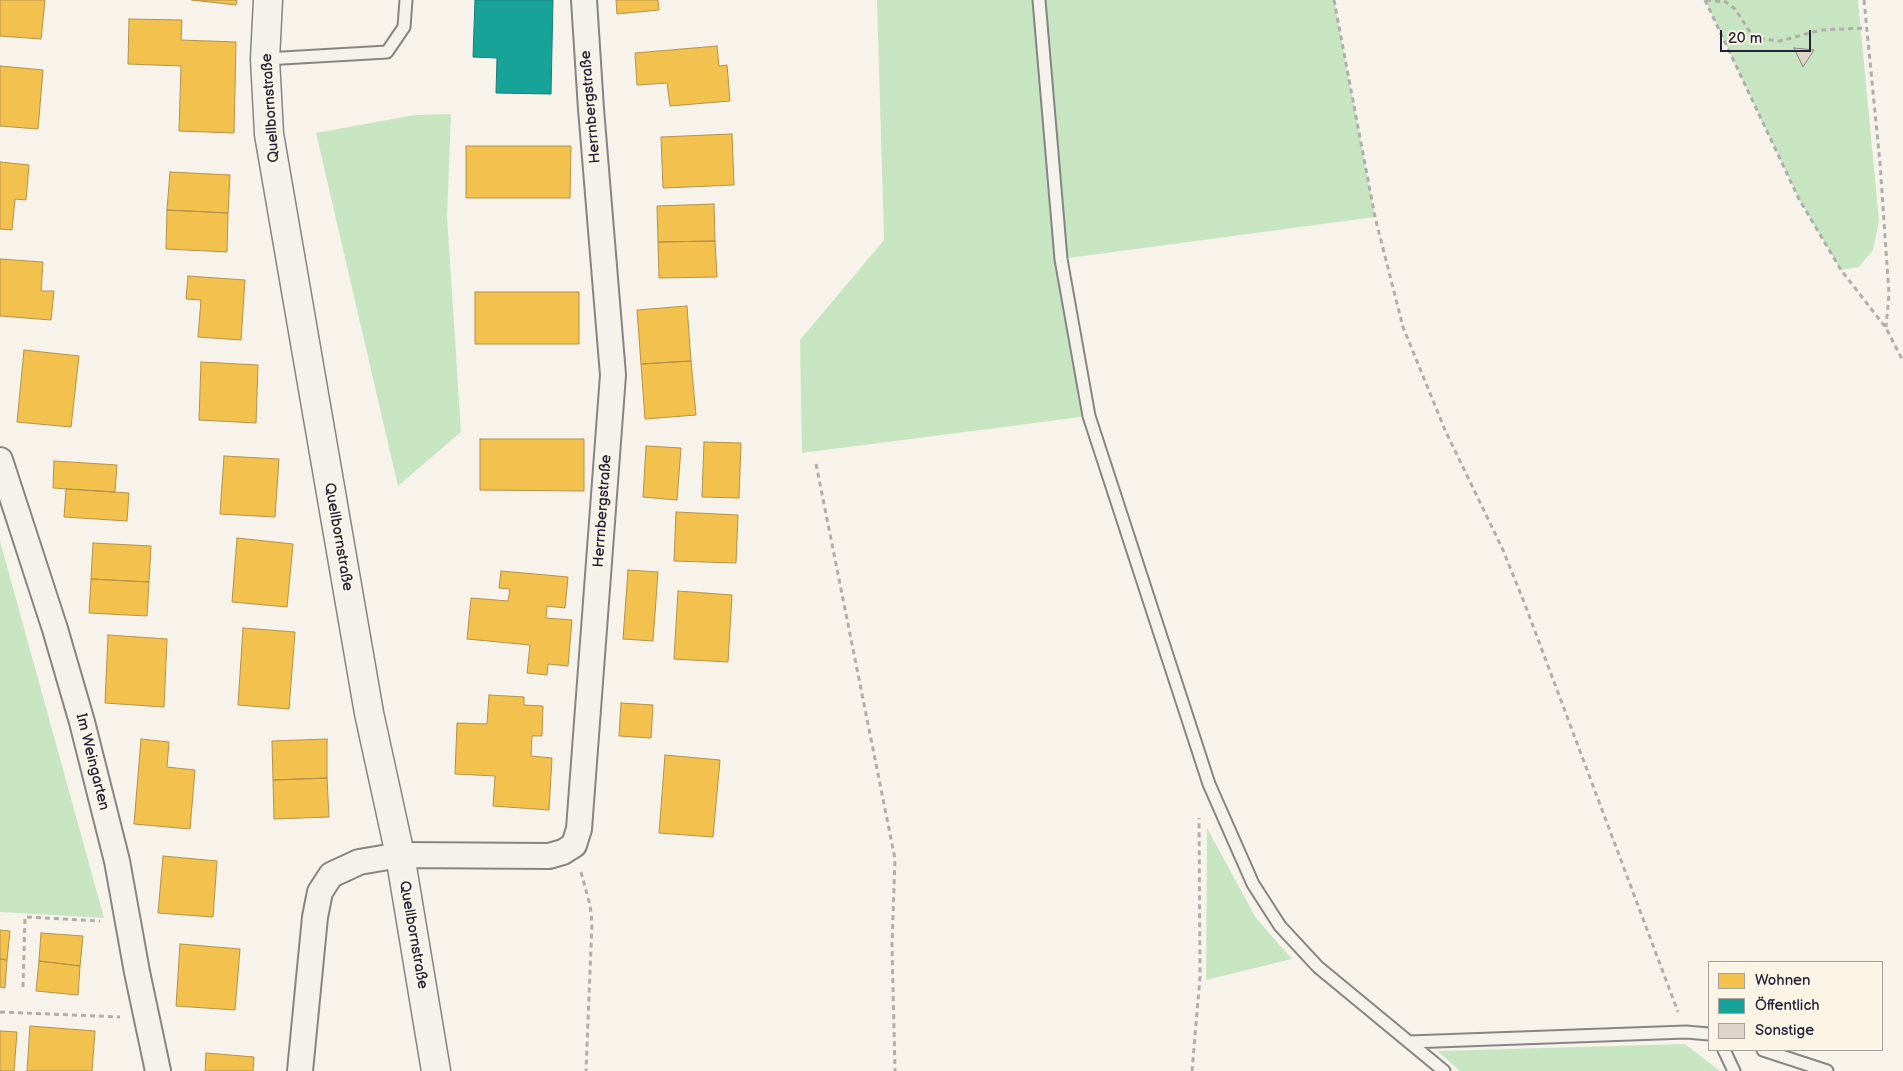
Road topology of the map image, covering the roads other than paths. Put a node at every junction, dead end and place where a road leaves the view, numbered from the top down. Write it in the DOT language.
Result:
graph roads {
  1 [pos="268,0"];
  2 [pos="406,0"];
  3 [pos="584,0"];
  4 [pos="1039,0"];
  5 [pos="265,59"];
  6 [pos="0,460"];
  7 [pos="400,855"];
  8 [pos="1708,1034"];
  9 [pos="1409,1042"];
  10 [pos="1724,1051"];
  11 [pos="1766,1051"];
  12 [pos="158,1071"];
  13 [pos="300,1071"];
  14 [pos="436,1071"];
  15 [pos="1444,1071"];
  16 [pos="1734,1071"];
  17 [pos="1827,1071"];
  1 -- 5 [label="main road, Quellbornstraße"];
  2 -- 5 [label="lane"];
  3 -- 7 [label="street, Herrnbergstraße"];
  4 -- 9 [label="lane"];
  5 -- 7 [label="main road, Quellbornstraße"];
  6 -- 12 [label="street, Im Weingarten"];
  7 -- 13 [label="street"];
  7 -- 14 [label="main road, Quellbornstraße"];
  8 -- 9 [label="lane"];
  9 -- 15 [label="lane"];
  10 -- 16 [label="lane"];
  11 -- 17 [label="lane"];
}
